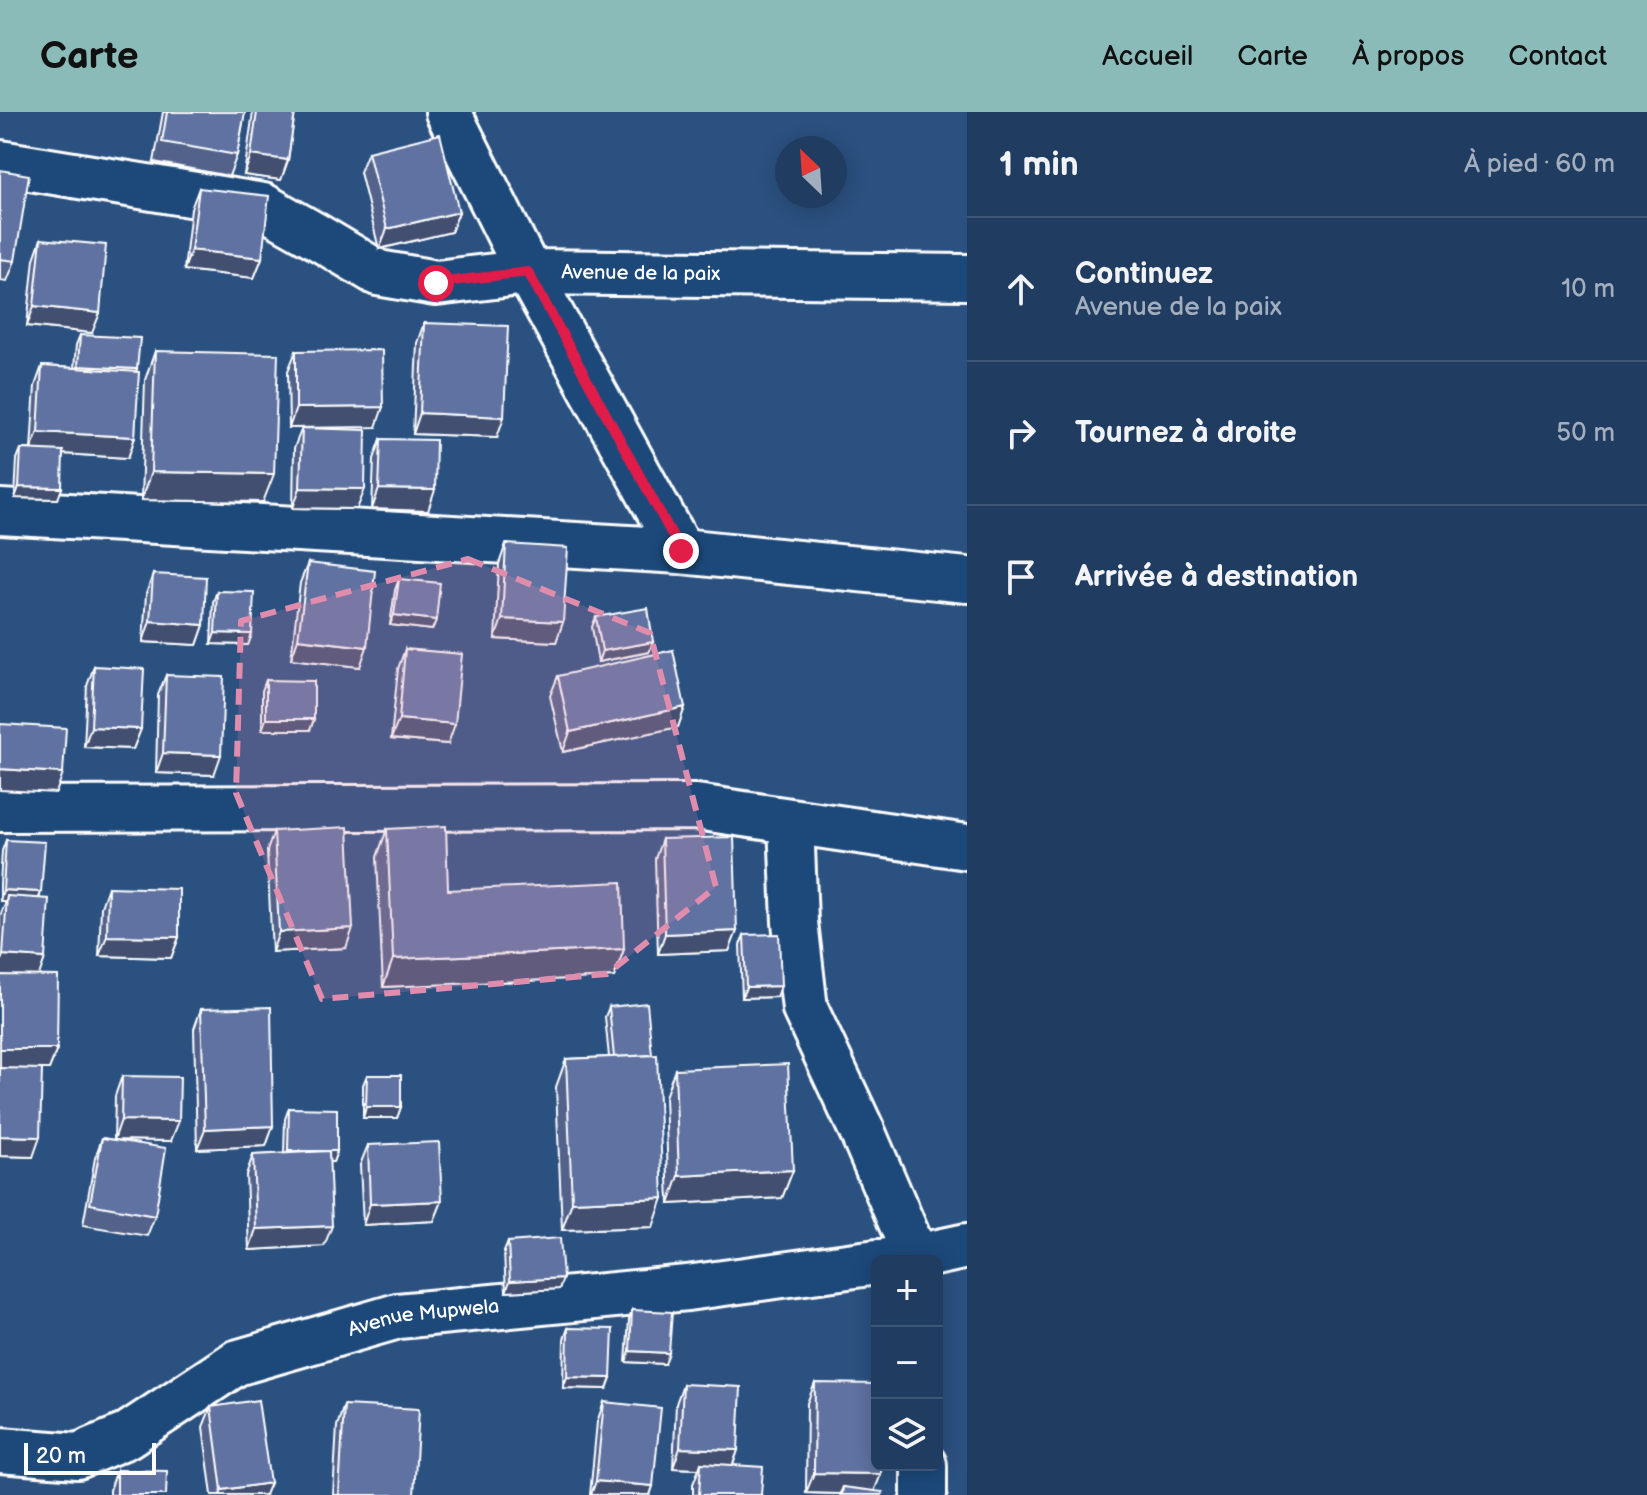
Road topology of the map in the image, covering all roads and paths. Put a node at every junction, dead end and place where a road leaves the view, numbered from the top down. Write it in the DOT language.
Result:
graph roads {
  1 [pos="448,112"];
  2 [pos="0,163"];
  3 [pos="528,272"];
  4 [pos="967,277"];
  5 [pos="0,512"];
  6 [pos="681,551"];
  7 [pos="967,580"];
  8 [pos="0,809"];
  9 [pos="791,822"];
  10 [pos="967,847"];
  11 [pos="967,1246"];
  12 [pos="898,1255"];
  13 [pos="923,1255"];
  14 [pos="871,1264"];
  15 [pos="0,1450"];
  16 [pos="924,1471"];
  17 [pos="924,1495"];
  1 -- 3 [label="street"];
  2 -- 3 [label="street, Avenue de la paix"];
  3 -- 4 [label="street, Avenue de la paix"];
  3 -- 6 [label="street"];
  5 -- 6 [label="street"];
  6 -- 7 [label="street"];
  8 -- 9 [label="street"];
  9 -- 10 [label="street"];
  9 -- 12 [label="street"];
  11 -- 13 [label="street, Avenue Mupwela"];
  14 -- 15 [label="street, Avenue Mupwela"];
  16 -- 17 [label="street"];
}
